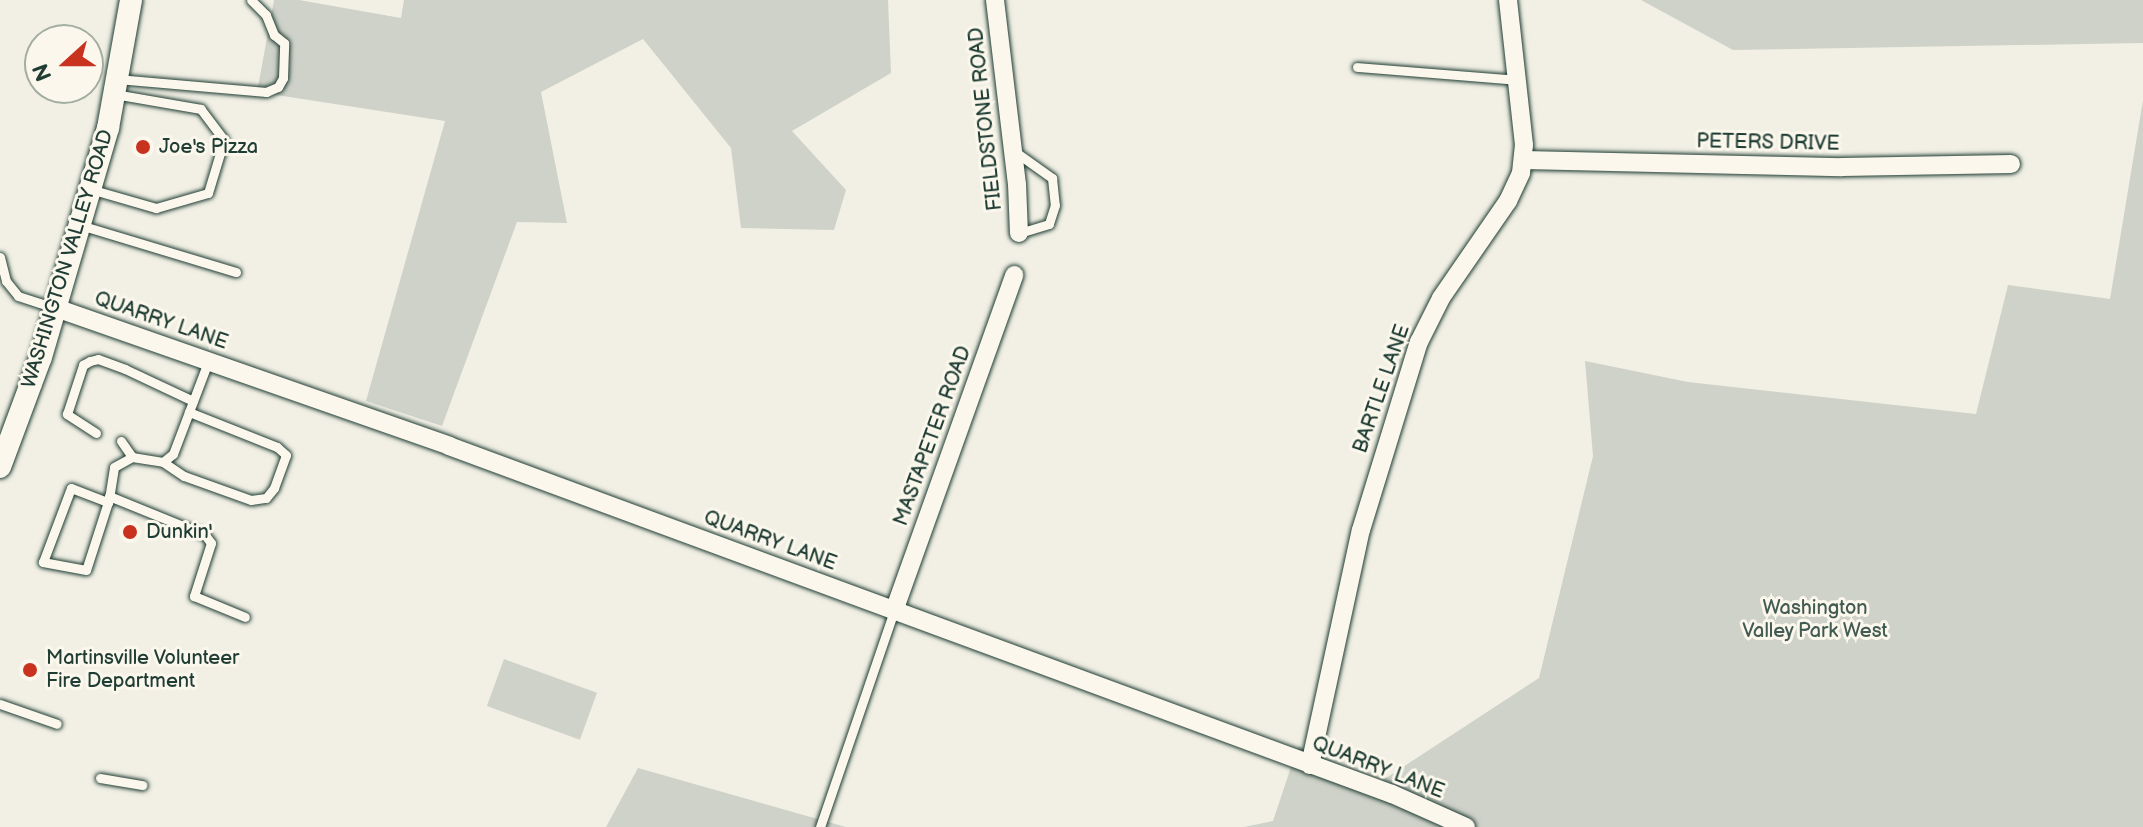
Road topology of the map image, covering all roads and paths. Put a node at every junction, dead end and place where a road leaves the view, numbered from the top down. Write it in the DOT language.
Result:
graph roads {
  1 [pos="131,0"];
  2 [pos="251,0"];
  3 [pos="995,0"];
  4 [pos="1508,0"];
  5 [pos="1357,67"];
  6 [pos="1517,80"];
  7 [pos="116,87"];
  8 [pos="1011,149"];
  9 [pos="1524,160"];
  10 [pos="2011,164"];
  11 [pos="90,189"];
  12 [pos="80,225"];
  13 [pos="1019,233"];
  14 [pos="0,257"];
  15 [pos="236,272"];
  16 [pos="1014,275"];
  17 [pos="56,308"];
  18 [pos="208,362"];
  19 [pos="193,401"];
  20 [pos="189,412"];
  21 [pos="96,433"];
  22 [pos="5,439"];
  23 [pos="121,441"];
  24 [pos="132,457"];
  25 [pos="163,462"];
  26 [pos="0,467"];
  27 [pos="109,499"];
  28 [pos="894,611"];
  29 [pos="245,617"];
  30 [pos="0,704"];
  31 [pos="57,724"];
  32 [pos="1310,765"];
  33 [pos="100,778"];
  34 [pos="142,785"];
  35 [pos="820,827"];
  36 [pos="1466,827"];
  1 -- 7 [label="street, WASHINGTON VALLEY ROAD"];
  2 -- 7 [label="lane"];
  3 -- 8 [label="street, FIELDSTONE ROAD"];
  4 -- 6 [label="street, BARTLE LANE"];
  5 -- 6 [label="lane"];
  6 -- 9 [label="street, BARTLE LANE"];
  7 -- 11 [label="street, WASHINGTON VALLEY ROAD"];
  7 -- 11 [label="lane"];
  8 -- 13 [label="street, FIELDSTONE ROAD"];
  8 -- 13 [label="lane"];
  9 -- 10 [label="street, PETERS DRIVE"];
  9 -- 32 [label="street, BARTLE LANE"];
  11 -- 12 [label="street, WASHINGTON VALLEY ROAD"];
  12 -- 15 [label="lane"];
  12 -- 17 [label="street, WASHINGTON VALLEY ROAD"];
  14 -- 17 [label="lane"];
  16 -- 28 [label="street, MASTAPETER ROAD"];
  17 -- 18 [label="street, QUARRY LANE"];
  17 -- 22 [label="street, WASHINGTON VALLEY ROAD"];
  18 -- 19 [label="lane"];
  18 -- 28 [label="street, QUARRY LANE"];
  19 -- 20 [label="lane"];
  19 -- 21 [label="lane"];
  20 -- 25 [label="lane"];
  20 -- 25 [label="lane"];
  22 -- 26 [label="street, WASHINGTON VALLEY ROAD"];
  23 -- 24 [label="lane"];
  24 -- 25 [label="lane"];
  24 -- 27 [label="lane"];
  27 -- 27 [label="lane"];
  27 -- 29 [label="lane"];
  28 -- 32 [label="street, QUARRY LANE"];
  28 -- 35 [label="lane"];
  30 -- 31 [label="lane"];
  32 -- 36 [label="street, QUARRY LANE"];
  33 -- 34 [label="lane"];
}
